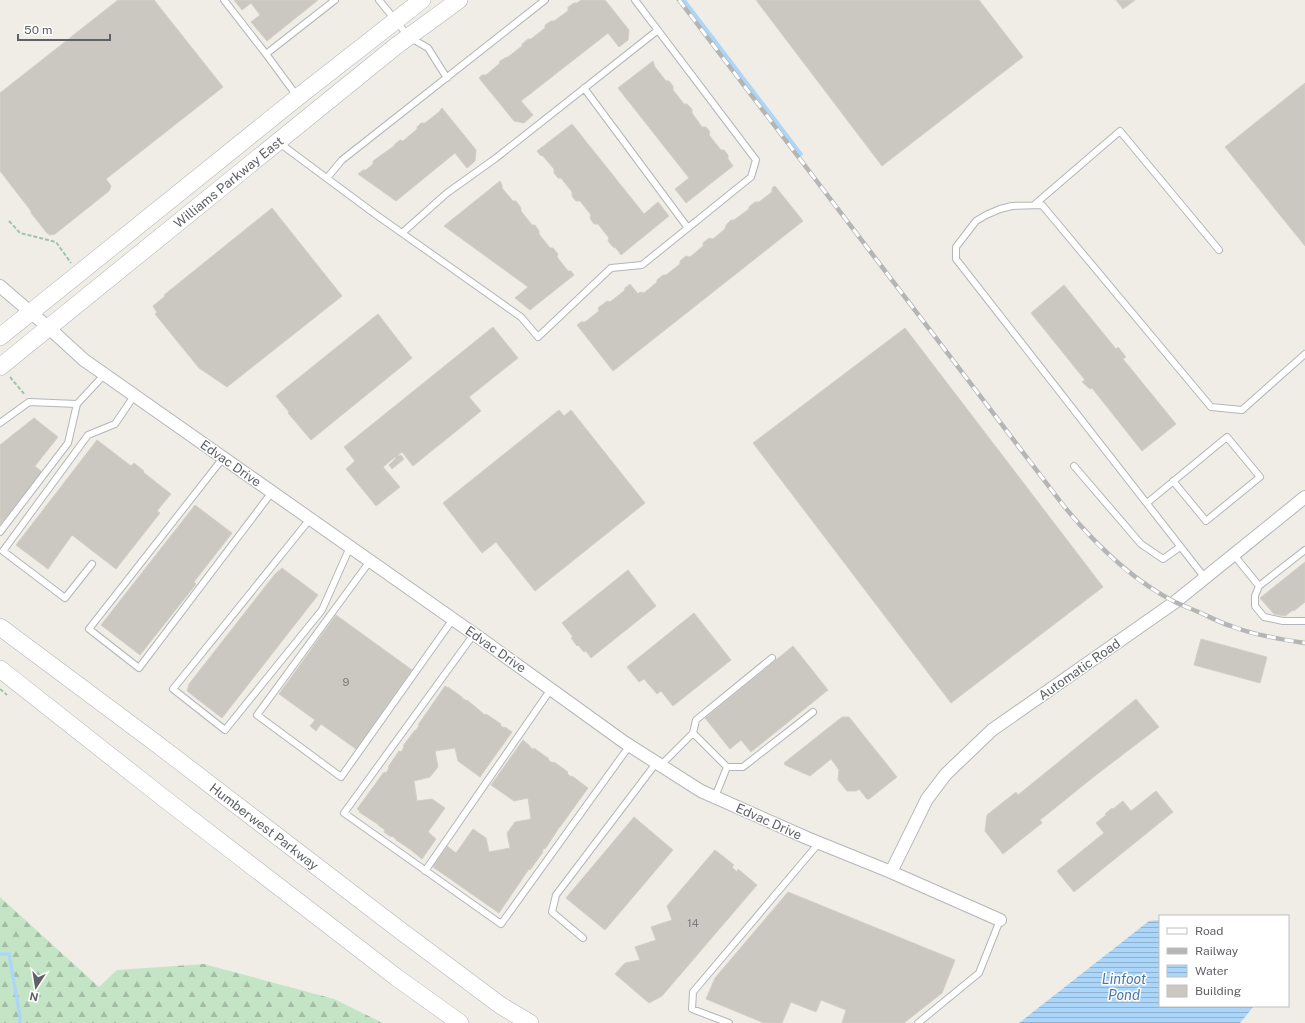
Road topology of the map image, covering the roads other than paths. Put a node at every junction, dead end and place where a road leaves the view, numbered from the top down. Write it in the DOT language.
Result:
graph roads {
  1 [pos="224,0"];
  2 [pos="335,0"];
  3 [pos="380,0"];
  4 [pos="422,0"];
  5 [pos="459,0"];
  6 [pos="545,0"];
  7 [pos="634,0"];
  8 [pos="396,20"];
  9 [pos="658,30"];
  10 [pos="408,37"];
  11 [pos="266,54"];
  12 [pos="447,78"];
  13 [pos="584,88"];
  14 [pos="298,97"];
  15 [pos="278,142"];
  16 [pos="327,178"];
  17 [pos="1034,205"];
  18 [pos="688,228"];
  19 [pos="402,233"];
  20 [pos="1219,250"];
  21 [pos="0,286"];
  22 [pos="30,312"];
  23 [pos="49,328"];
  24 [pos="0,337"];
  25 [pos="1305,354"];
  26 [pos="0,366"];
  27 [pos="104,374"];
  28 [pos="134,396"];
  29 [pos="77,404"];
  30 [pos="0,423"];
  31 [pos="223,458"];
  32 [pos="1074,466"];
  33 [pos="1173,481"];
  34 [pos="272,492"];
  35 [pos="1305,497"];
  36 [pos="1147,503"];
  37 [pos="310,519"];
  38 [pos="0,532"];
  39 [pos="350,547"];
  40 [pos="1180,548"];
  41 [pos="1305,550"];
  42 [pos="1234,555"];
  43 [pos="370,561"];
  44 [pos="92,564"];
  45 [pos="1205,578"];
  46 [pos="1259,586"];
  47 [pos="453,619"];
  48 [pos="1305,621"];
  49 [pos="0,627"];
  50 [pos="474,634"];
  51 [pos="772,658"];
  52 [pos="0,669"];
  53 [pos="552,689"];
  54 [pos="814,712"];
  55 [pos="693,733"];
  56 [pos="630,745"];
  57 [pos="659,764"];
  58 [pos="727,767"];
  59 [pos="715,797"];
  60 [pos="819,843"];
  61 [pos="425,871"];
  62 [pos="891,872"];
  63 [pos="1000,920"];
  64 [pos="583,938"];
  65 [pos="460,1023"];
  66 [pos="530,1023"];
  67 [pos="729,1023"];
  68 [pos="918,1023"];
  1 -- 11 [label="lane"];
  2 -- 11 [label="lane"];
  3 -- 8 [label="lane"];
  4 -- 8 [label="main road, Williams Parkway East"];
  5 -- 10 [label="main road, Williams Parkway East"];
  6 -- 12 [label="lane"];
  7 -- 9 [label="lane"];
  8 -- 10 [label="lane"];
  8 -- 14 [label="main road, Williams Parkway East"];
  9 -- 13 [label="lane"];
  9 -- 18 [label="lane"];
  10 -- 12 [label="lane"];
  10 -- 15 [label="main road, Williams Parkway East"];
  11 -- 14 [label="lane"];
  12 -- 16 [label="lane"];
  13 -- 18 [label="lane"];
  13 -- 19 [label="lane"];
  14 -- 22 [label="main road, Williams Parkway East"];
  15 -- 16 [label="lane"];
  15 -- 23 [label="main road, Williams Parkway East"];
  16 -- 19 [label="lane"];
  17 -- 20 [label="lane"];
  17 -- 25 [label="lane"];
  17 -- 36 [label="lane"];
  18 -- 19 [label="lane"];
  21 -- 22 [label="street, Edvac Drive"];
  22 -- 23 [label="street, Edvac Drive"];
  22 -- 24 [label="main road, Williams Parkway East"];
  23 -- 26 [label="main road, Williams Parkway East"];
  23 -- 27 [label="street, Edvac Drive"];
  27 -- 28 [label="street, Edvac Drive"];
  27 -- 29 [label="lane"];
  28 -- 31 [label="street, Edvac Drive"];
  28 -- 44 [label="lane"];
  29 -- 30 [label="lane"];
  29 -- 38 [label="lane"];
  31 -- 34 [label="street, Edvac Drive"];
  31 -- 34 [label="lane"];
  32 -- 40 [label="lane"];
  33 -- 33 [label="lane"];
  33 -- 36 [label="lane"];
  34 -- 37 [label="street, Edvac Drive"];
  35 -- 42 [label="street, Automatic Road"];
  36 -- 40 [label="lane"];
  37 -- 39 [label="street, Edvac Drive"];
  37 -- 39 [label="lane"];
  39 -- 43 [label="street, Edvac Drive"];
  40 -- 45 [label="lane"];
  41 -- 46 [label="lane"];
  42 -- 45 [label="street, Automatic Road"];
  42 -- 46 [label="lane"];
  43 -- 47 [label="street, Edvac Drive"];
  43 -- 47 [label="lane"];
  45 -- 62 [label="street, Automatic Road"];
  46 -- 48 [label="lane"];
  47 -- 50 [label="street, Edvac Drive"];
  49 -- 66 [label="main road, Humberwest Parkway"];
  50 -- 53 [label="street, Edvac Drive"];
  50 -- 61 [label="lane"];
  51 -- 55 [label="lane"];
  52 -- 65 [label="main road"];
  53 -- 56 [label="street, Edvac Drive"];
  53 -- 61 [label="lane"];
  54 -- 58 [label="lane"];
  55 -- 57 [label="lane"];
  55 -- 58 [label="lane"];
  56 -- 57 [label="street, Edvac Drive"];
  56 -- 61 [label="lane"];
  57 -- 59 [label="street, Edvac Drive"];
  57 -- 64 [label="lane"];
  58 -- 59 [label="lane"];
  59 -- 60 [label="street, Edvac Drive"];
  60 -- 62 [label="street, Edvac Drive"];
  60 -- 67 [label="lane"];
  62 -- 63 [label="street, Edvac Drive"];
  63 -- 68 [label="lane"];
}
